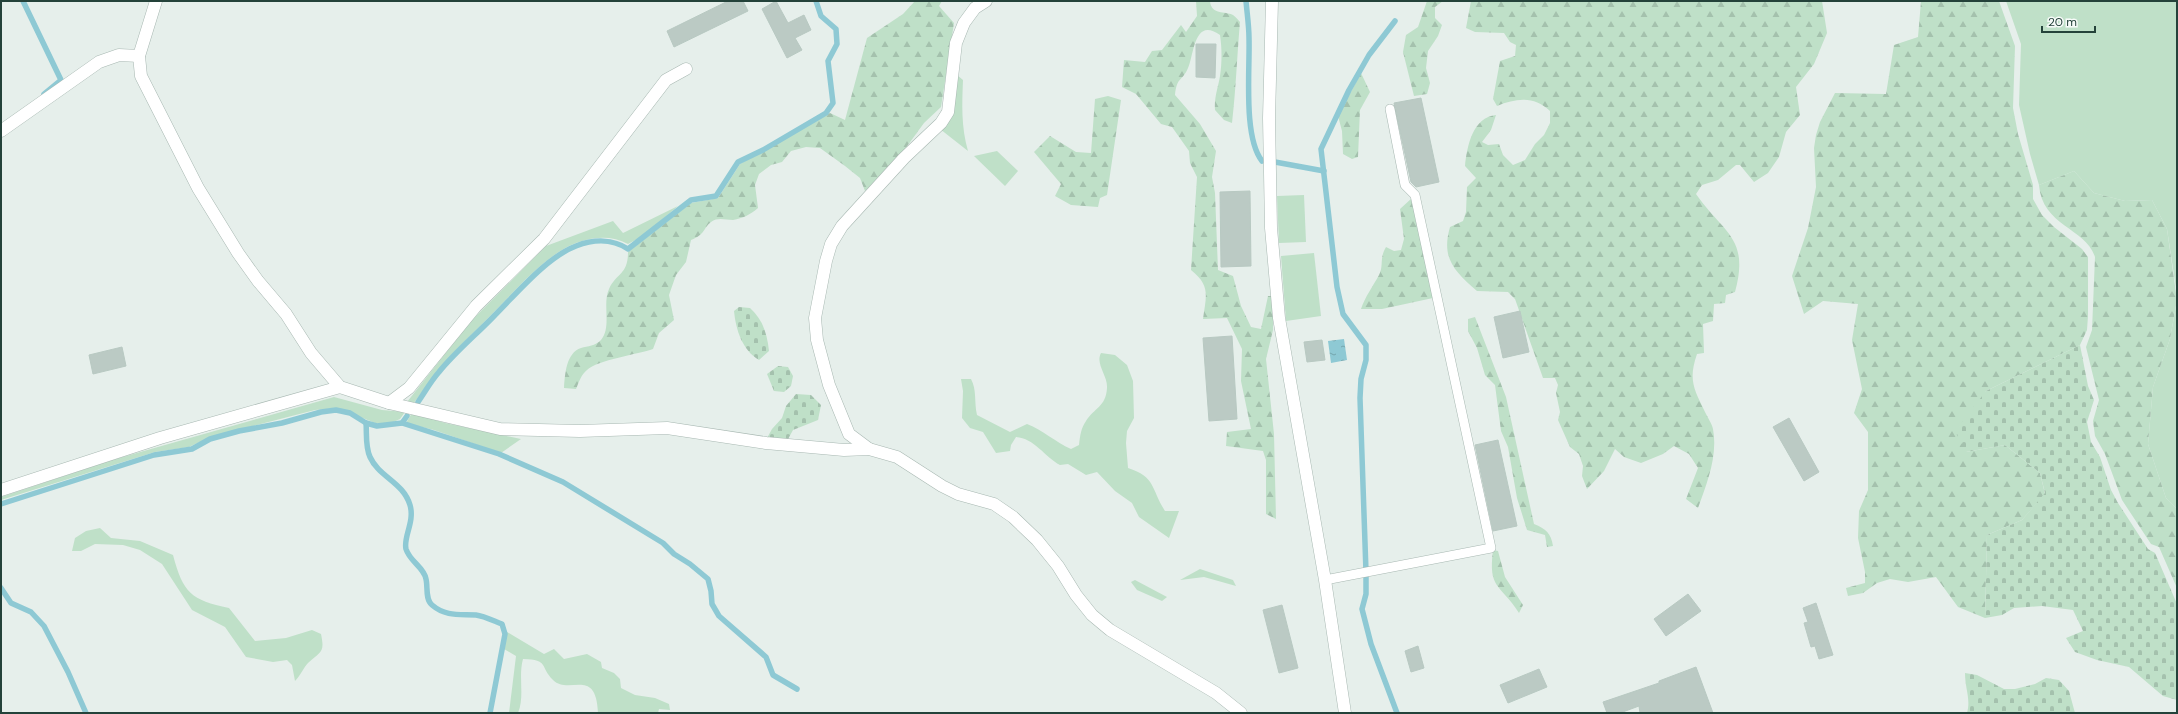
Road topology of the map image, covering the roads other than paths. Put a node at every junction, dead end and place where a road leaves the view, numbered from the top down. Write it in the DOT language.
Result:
graph roads {
  1 [pos="156,1"];
  2 [pos="986,1"];
  3 [pos="1272,1"];
  4 [pos="139,56"];
  5 [pos="686,69"];
  6 [pos="1390,109"];
  7 [pos="1,131"];
  8 [pos="340,387"];
  9 [pos="389,403"];
  10 [pos="869,449"];
  11 [pos="1,490"];
  12 [pos="1325,580"];
  13 [pos="1241,713"];
  14 [pos="1345,713"];
  1 -- 4 [label="street"];
  2 -- 10 [label="street"];
  3 -- 12 [label="street"];
  4 -- 7 [label="street"];
  4 -- 8 [label="street"];
  5 -- 9 [label="street"];
  6 -- 12 [label="lane"];
  8 -- 9 [label="street"];
  8 -- 11 [label="street"];
  9 -- 10 [label="street"];
  10 -- 13 [label="street"];
  12 -- 14 [label="street"];
}
